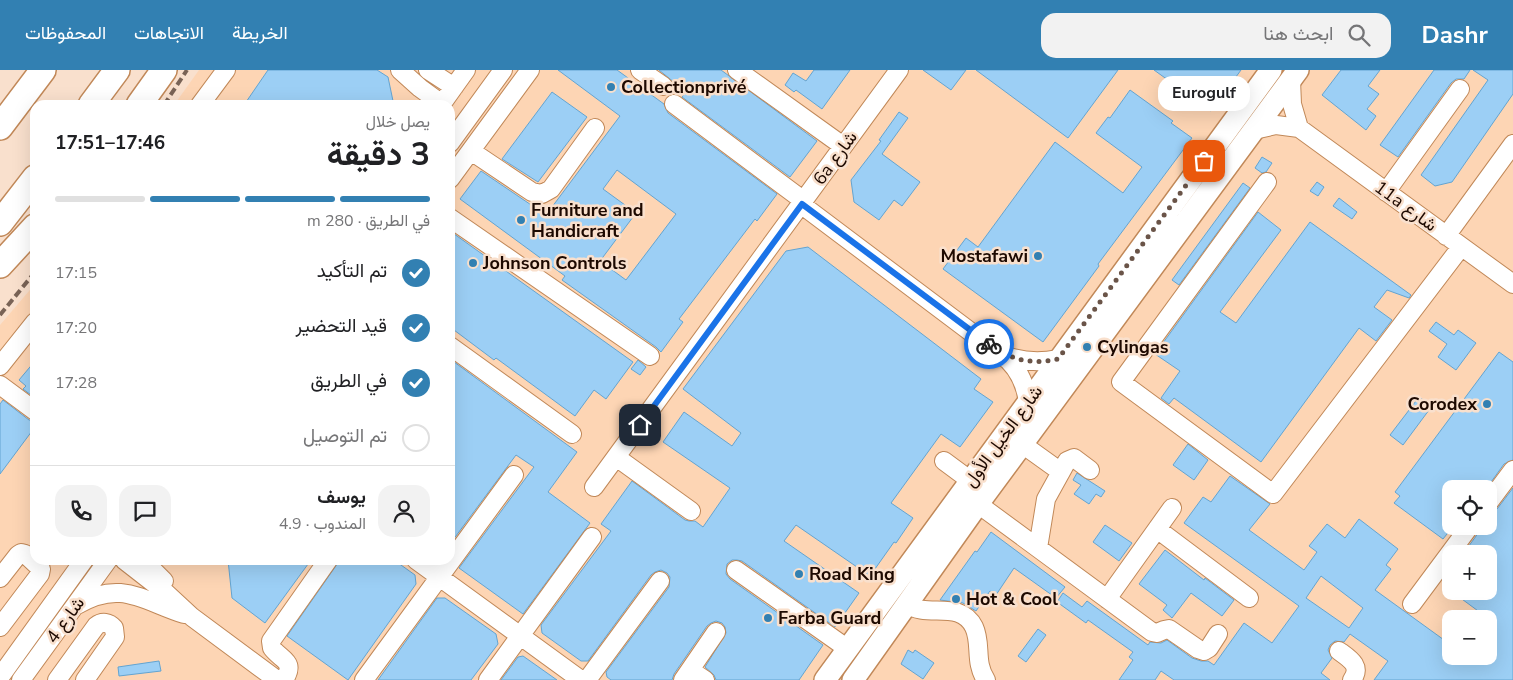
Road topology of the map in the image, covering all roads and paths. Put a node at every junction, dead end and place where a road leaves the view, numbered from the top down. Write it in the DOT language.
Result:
graph roads {
  1 [pos="43,70"];
  2 [pos="117,70"];
  3 [pos="164,70"];
  4 [pos="226,70"];
  5 [pos="400,70"];
  6 [pos="428,70"];
  7 [pos="466,70"];
  8 [pos="503,70"];
  9 [pos="530,70"];
  10 [pos="640,70"];
  11 [pos="738,70"];
  12 [pos="899,70"];
  13 [pos="1270,70"];
  14 [pos="1294,75"];
  15 [pos="662,86"];
  16 [pos="454,87"];
  17 [pos="1460,89"];
  18 [pos="95,100"];
  19 [pos="143,100"];
  20 [pos="204,100"];
  21 [pos="435,100"];
  22 [pos="445,100"];
  23 [pos="674,104"];
  24 [pos="0,127"];
  25 [pos="595,128"];
  26 [pos="1299,128"];
  27 [pos="1254,130"];
  28 [pos="455,136"];
  29 [pos="1513,144"];
  30 [pos="843,146"];
  31 [pos="471,151"];
  32 [pos="455,172"];
  33 [pos="1267,182"];
  34 [pos="30,184"];
  35 [pos="1386,192"];
  36 [pos="803,203"];
  37 [pos="455,221"];
  38 [pos="0,223"];
  39 [pos="30,232"];
  40 [pos="1446,236"];
  41 [pos="1461,247"];
  42 [pos="0,264"];
  43 [pos="1513,284"];
  44 [pos="30,328"];
  45 [pos="455,350"];
  46 [pos="1001,354"];
  47 [pos="650,356"];
  48 [pos="1058,359"];
  49 [pos="0,366"];
  50 [pos="0,385"];
  51 [pos="1028,403"];
  52 [pos="30,407"];
  53 [pos="572,434"];
  54 [pos="1022,444"];
  55 [pos="616,457"];
  56 [pos="944,461"];
  57 [pos="1090,470"];
  58 [pos="1513,470"];
  59 [pos="1061,472"];
  60 [pos="514,475"];
  61 [pos="971,480"];
  62 [pos="594,487"];
  63 [pos="1497,491"];
  64 [pos="978,504"];
  65 [pos="1172,508"];
  66 [pos="691,511"];
  67 [pos="1157,529"];
  68 [pos="1463,535"];
  69 [pos="592,537"];
  70 [pos="1038,548"];
  71 [pos="455,555"];
  72 [pos="30,558"];
  73 [pos="38,565"];
  74 [pos="80,565"];
  75 [pos="110,565"];
  76 [pos="117,565"];
  77 [pos="150,565"];
  78 [pos="324,565"];
  79 [pos="423,565"];
  80 [pos="448,565"];
  81 [pos="736,570"];
  82 [pos="439,577"];
  83 [pos="0,578"];
  84 [pos="660,581"];
  85 [pos="1249,598"];
  86 [pos="1107,599"];
  87 [pos="907,604"];
  88 [pos="1412,604"];
  89 [pos="74,607"];
  90 [pos="192,617"];
  91 [pos="3,630"];
  92 [pos="57,631"];
  93 [pos="716,632"];
  94 [pos="1218,634"];
  95 [pos="30,636"];
  96 [pos="520,636"];
  97 [pos="879,644"];
  98 [pos="848,649"];
  99 [pos="1339,651"];
  100 [pos="15,656"];
  101 [pos="687,675"];
  102 [pos="0,677"];
  103 [pos="20,680"];
  104 [pos="56,680"];
  105 [pos="85,680"];
  106 [pos="277,680"];
  107 [pos="284,680"];
  108 [pos="364,680"];
  109 [pos="488,680"];
  110 [pos="581,680"];
  111 [pos="587,680"];
  112 [pos="705,680"];
  113 [pos="824,680"];
  114 [pos="853,680"];
  115 [pos="872,680"];
  116 [pos="986,680"];
  117 [pos="1352,680"];
  1 -- 24 [label="highway"];
  2 -- 18 [label="highway"];
  3 -- 19 [label="highway"];
  4 -- 20 [label="street"];
  5 -- 21 [label="street"];
  6 -- 16 [label="street"];
  7 -- 16 [label="street"];
  8 -- 28 [label="street"];
  9 -- 31 [label="street"];
  10 -- 15 [label="street"];
  11 -- 30 [label="street"];
  12 -- 30 [label="street, 6a شارع"];
  13 -- 48 [label="main road, شارع الخيل الأول"];
  14 -- 26 [label="street"];
  14 -- 27 [label="main road, شارع الخيل الأول"];
  16 -- 22 [label="street"];
  17 -- 35 [label="street"];
  23 -- 36 [label="street"];
  25 -- 31 [label="street"];
  26 -- 27 [label="street"];
  26 -- 35 [label="street, 11a شارع"];
  27 -- 54 [label="main road, شارع الخيل الأول"];
  29 -- 40 [label="street"];
  30 -- 36 [label="street, 6a شارع"];
  31 -- 32 [label="street"];
  33 -- 41 [label="street"];
  34 -- 38 [label="highway"];
  35 -- 40 [label="street, 11a شارع"];
  36 -- 46 [label="street"];
  36 -- 55 [label="street, 6a شارع"];
  37 -- 47 [label="street"];
  39 -- 42 [label="highway"];
  40 -- 41 [label="street, 11a شارع"];
  41 -- 43 [label="street, 11a شارع"];
  44 -- 49 [label="street"];
  45 -- 53 [label="street"];
  46 -- 48 [label="street"];
  46 -- 51 [label="street"];
  48 -- 51 [label="main road, شارع الخيل الأول"];
  50 -- 52 [label="street"];
  51 -- 61 [label="main road, شارع الخيل الأول"];
  54 -- 59 [label="street"];
  54 -- 64 [label="main road, شارع الخيل الأول"];
  55 -- 62 [label="street, 6a شارع"];
  55 -- 66 [label="street"];
  56 -- 61 [label="street"];
  57 -- 59 [label="street"];
  58 -- 63 [label="street"];
  59 -- 70 [label="street"];
  60 -- 71 [label="street"];
  61 -- 98 [label="main road, شارع الخيل الأول"];
  64 -- 70 [label="street"];
  64 -- 87 [label="main road, شارع الخيل الأول"];
  65 -- 67 [label="street"];
  67 -- 85 [label="street"];
  67 -- 86 [label="street"];
  68 -- 88 [label="street"];
  69 -- 96 [label="street"];
  70 -- 86 [label="street"];
  72 -- 83 [label="street"];
  73 -- 91 [label="street"];
  74 -- 95 [label="street"];
  75 -- 89 [label="street, شارع 4"];
  76 -- 90 [label="street"];
  77 -- 90 [label="street"];
  78 -- 107 [label="street"];
  79 -- 82 [label="street"];
  80 -- 82 [label="street"];
  81 -- 98 [label="street"];
  82 -- 96 [label="street"];
  82 -- 108 [label="street"];
  84 -- 111 [label="street"];
  86 -- 94 [label="street"];
  87 -- 97 [label="main road, شارع الخيل الأول"];
  87 -- 116 [label="street"];
  89 -- 90 [label="street"];
  89 -- 92 [label="street, شارع 4"];
  90 -- 106 [label="street"];
  91 -- 95 [label="street"];
  91 -- 100 [label="street"];
  92 -- 95 [label="street"];
  92 -- 103 [label="street, شارع 4"];
  93 -- 101 [label="street"];
  95 -- 100 [label="street"];
  96 -- 109 [label="street"];
  96 -- 110 [label="street"];
  97 -- 114 [label="main road, شارع الخيل الأول"];
  97 -- 115 [label="main road"];
  98 -- 113 [label="main road, شارع الخيل الأول"];
  99 -- 117 [label="street"];
  100 -- 102 [label="street"];
  101 -- 112 [label="street"];
  104 -- 105 [label="street"];
}
